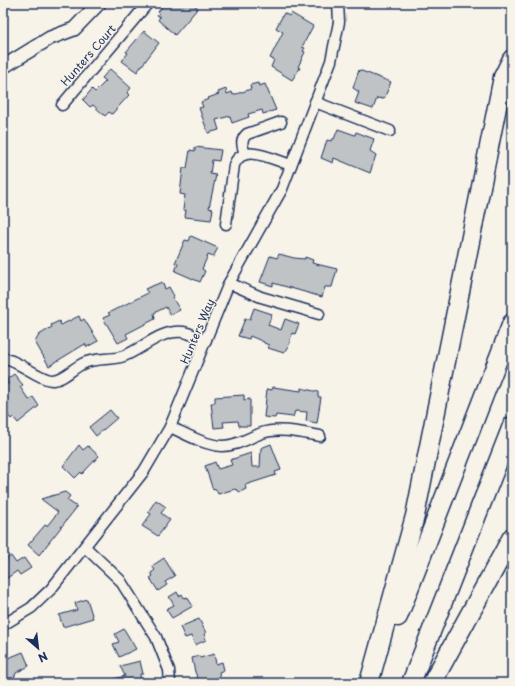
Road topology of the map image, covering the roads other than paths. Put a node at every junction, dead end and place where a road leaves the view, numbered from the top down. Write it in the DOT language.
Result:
graph roads {
  1 [pos="98,3"];
  2 [pos="148,3"];
  3 [pos="338,3"];
  4 [pos="512,47"];
  5 [pos="510,63"];
  6 [pos="3,67"];
  7 [pos="315,102"];
  8 [pos="62,105"];
  9 [pos="280,122"];
  10 [pos="390,131"];
  11 [pos="245,154"];
  12 [pos="291,165"];
  13 [pos="226,224"];
  14 [pos="229,284"];
  15 [pos="319,314"];
  16 [pos="512,323"];
  17 [pos="206,340"];
  18 [pos="3,358"];
  19 [pos="512,426"];
  20 [pos="170,427"];
  21 [pos="320,436"];
  22 [pos="512,537"];
  23 [pos="85,547"];
  24 [pos="3,625"];
  25 [pos="170,683"];
  26 [pos="369,683"];
  27 [pos="372,683"];
  28 [pos="411,683"];
  29 [pos="432,683"];
  1 -- 6 [label="street"];
  2 -- 8 [label="street, Hunters Court"];
  3 -- 7 [label="street, Hunters Way"];
  4 -- 5 [label="highway"];
  5 -- 26 [label="highway"];
  7 -- 10 [label="street"];
  7 -- 12 [label="street, Hunters Way"];
  9 -- 11 [label="street"];
  11 -- 12 [label="street"];
  11 -- 13 [label="street"];
  12 -- 14 [label="street, Hunters Way"];
  14 -- 15 [label="street"];
  14 -- 17 [label="street, Hunters Way"];
  16 -- 27 [label="highway"];
  17 -- 18 [label="street"];
  17 -- 20 [label="street, Hunters Way"];
  19 -- 28 [label="highway"];
  20 -- 21 [label="street"];
  20 -- 23 [label="street, Hunters Way"];
  22 -- 29 [label="highway"];
  23 -- 24 [label="street, Hunters Way"];
  23 -- 25 [label="street"];
}
